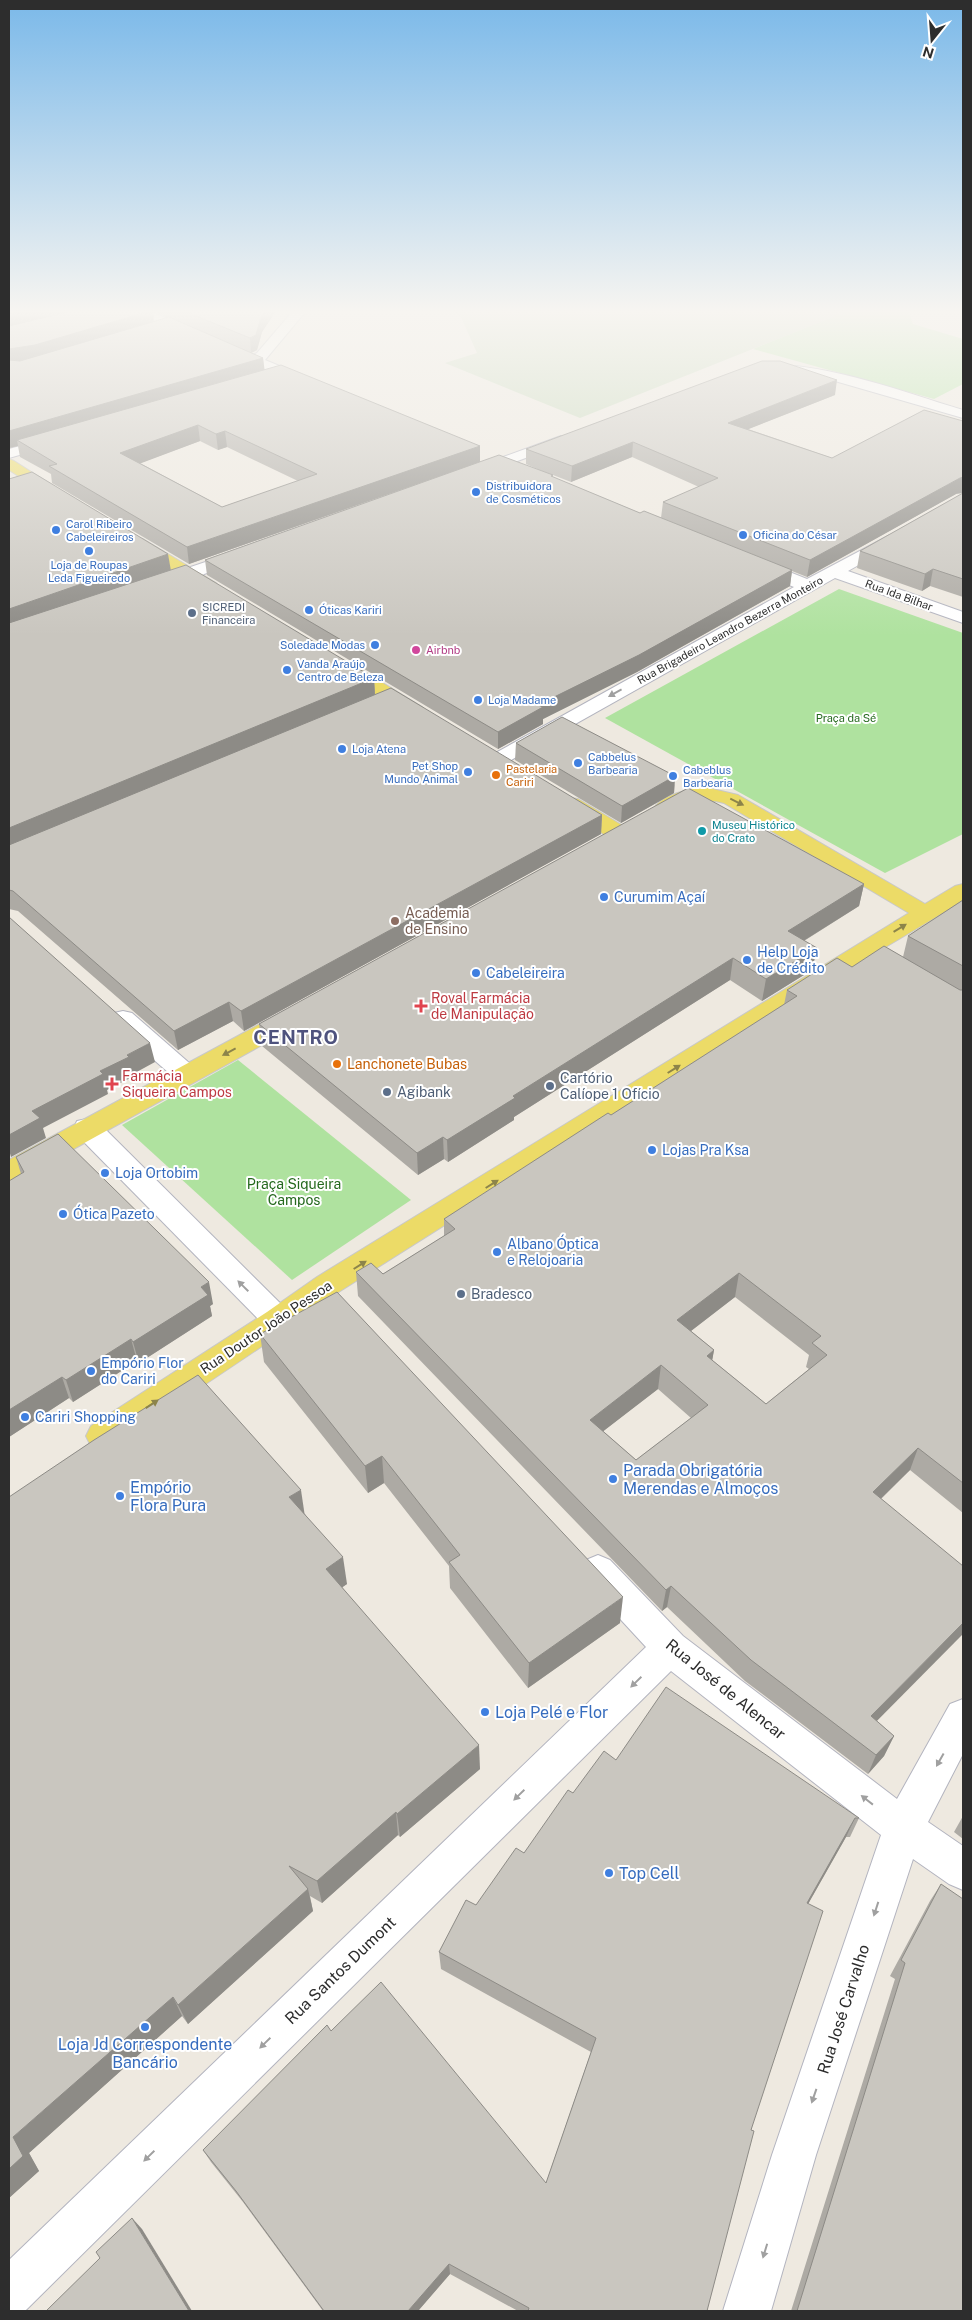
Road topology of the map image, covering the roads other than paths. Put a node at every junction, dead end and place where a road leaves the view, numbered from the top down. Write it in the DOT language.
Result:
graph roads {
  1 [pos="575,435"];
  2 [pos="66,438"];
  3 [pos="9,454"];
  4 [pos="484,455"];
  5 [pos="502,462"];
  6 [pos="9,464"];
  7 [pos="520,470"];
  8 [pos="464,476"];
  9 [pos="74,504"];
  10 [pos="903,533"];
  11 [pos="123,534"];
  12 [pos="257,550"];
  13 [pos="743,560"];
  14 [pos="835,572"];
  15 [pos="188,574"];
  16 [pos="808,586"];
  17 [pos="144,589"];
  18 [pos="222,594"];
  19 [pos="963,618"];
  20 [pos="331,660"];
  21 [pos="432,721"];
  22 [pos="497,760"];
  23 [pos="557,796"];
  24 [pos="620,834"];
  25 [pos="599,845"];
  26 [pos="963,891"];
  27 [pos="925,913"];
  28 [pos="864,950"];
  29 [pos="889,964"];
  30 [pos="104,1002"];
  31 [pos="315,1004"];
  32 [pos="186,1074"];
  33 [pos="87,1128"];
  34 [pos="9,1172"];
  35 [pos="278,1320"];
  36 [pos="82,1450"];
  37 [pos="581,1554"];
  38 [pos="670,1648"];
  39 [pos="963,1717"];
  40 [pos="903,1828"];
  41 [pos="963,1870"];
  42 [pos="9,2293"];
  43 [pos="747,2311"];
  1 -- 5 [label="street"];
  2 -- 3 [label="street"];
  4 -- 5 [label="street"];
  5 -- 7 [label="street"];
  5 -- 8 [label="street"];
  6 -- 9 [label="main road"];
  10 -- 14 [label="street, Rua Brigadeiro Leandro Bezerra Monteiro"];
  11 -- 15 [label="main road"];
  12 -- 15 [label="street"];
  13 -- 16 [label="street"];
  14 -- 16 [label="street, Rua Brigadeiro Leandro Bezerra Monteiro"];
  14 -- 19 [label="street, Rua Ida Bilhar"];
  15 -- 17 [label="street"];
  15 -- 18 [label="main road"];
  16 -- 22 [label="street, Rua Brigadeiro Leandro Bezerra Monteiro, one-way"];
  20 -- 21 [label="main road"];
  23 -- 24 [label="main road"];
  24 -- 25 [label="main road"];
  24 -- 27 [label="main road, one-way"];
  26 -- 27 [label="main road, Rua Doutor João Pessoa"];
  28 -- 27 [label="main road, Rua Doutor João Pessoa, one-way"];
  28 -- 29 [label="street"];
  35 -- 28 [label="main road, Rua Doutor João Pessoa, one-way"];
  30 -- 32 [label="street"];
  31 -- 32 [label="main road, one-way"];
  32 -- 33 [label="main road"];
  33 -- 34 [label="main road"];
  35 -- 33 [label="street, one-way"];
  36 -- 35 [label="main road, Rua Doutor João Pessoa, one-way"];
  37 -- 38 [label="street, Rua José de Alencar"];
  40 -- 38 [label="street, Rua José de Alencar, one-way"];
  38 -- 42 [label="street, Rua Santos Dumont, one-way"];
  39 -- 40 [label="street, Rua José Carvalho, one-way"];
  40 -- 41 [label="street, Rua José de Alencar"];
  40 -- 43 [label="street, Rua José Carvalho, one-way"];
}
